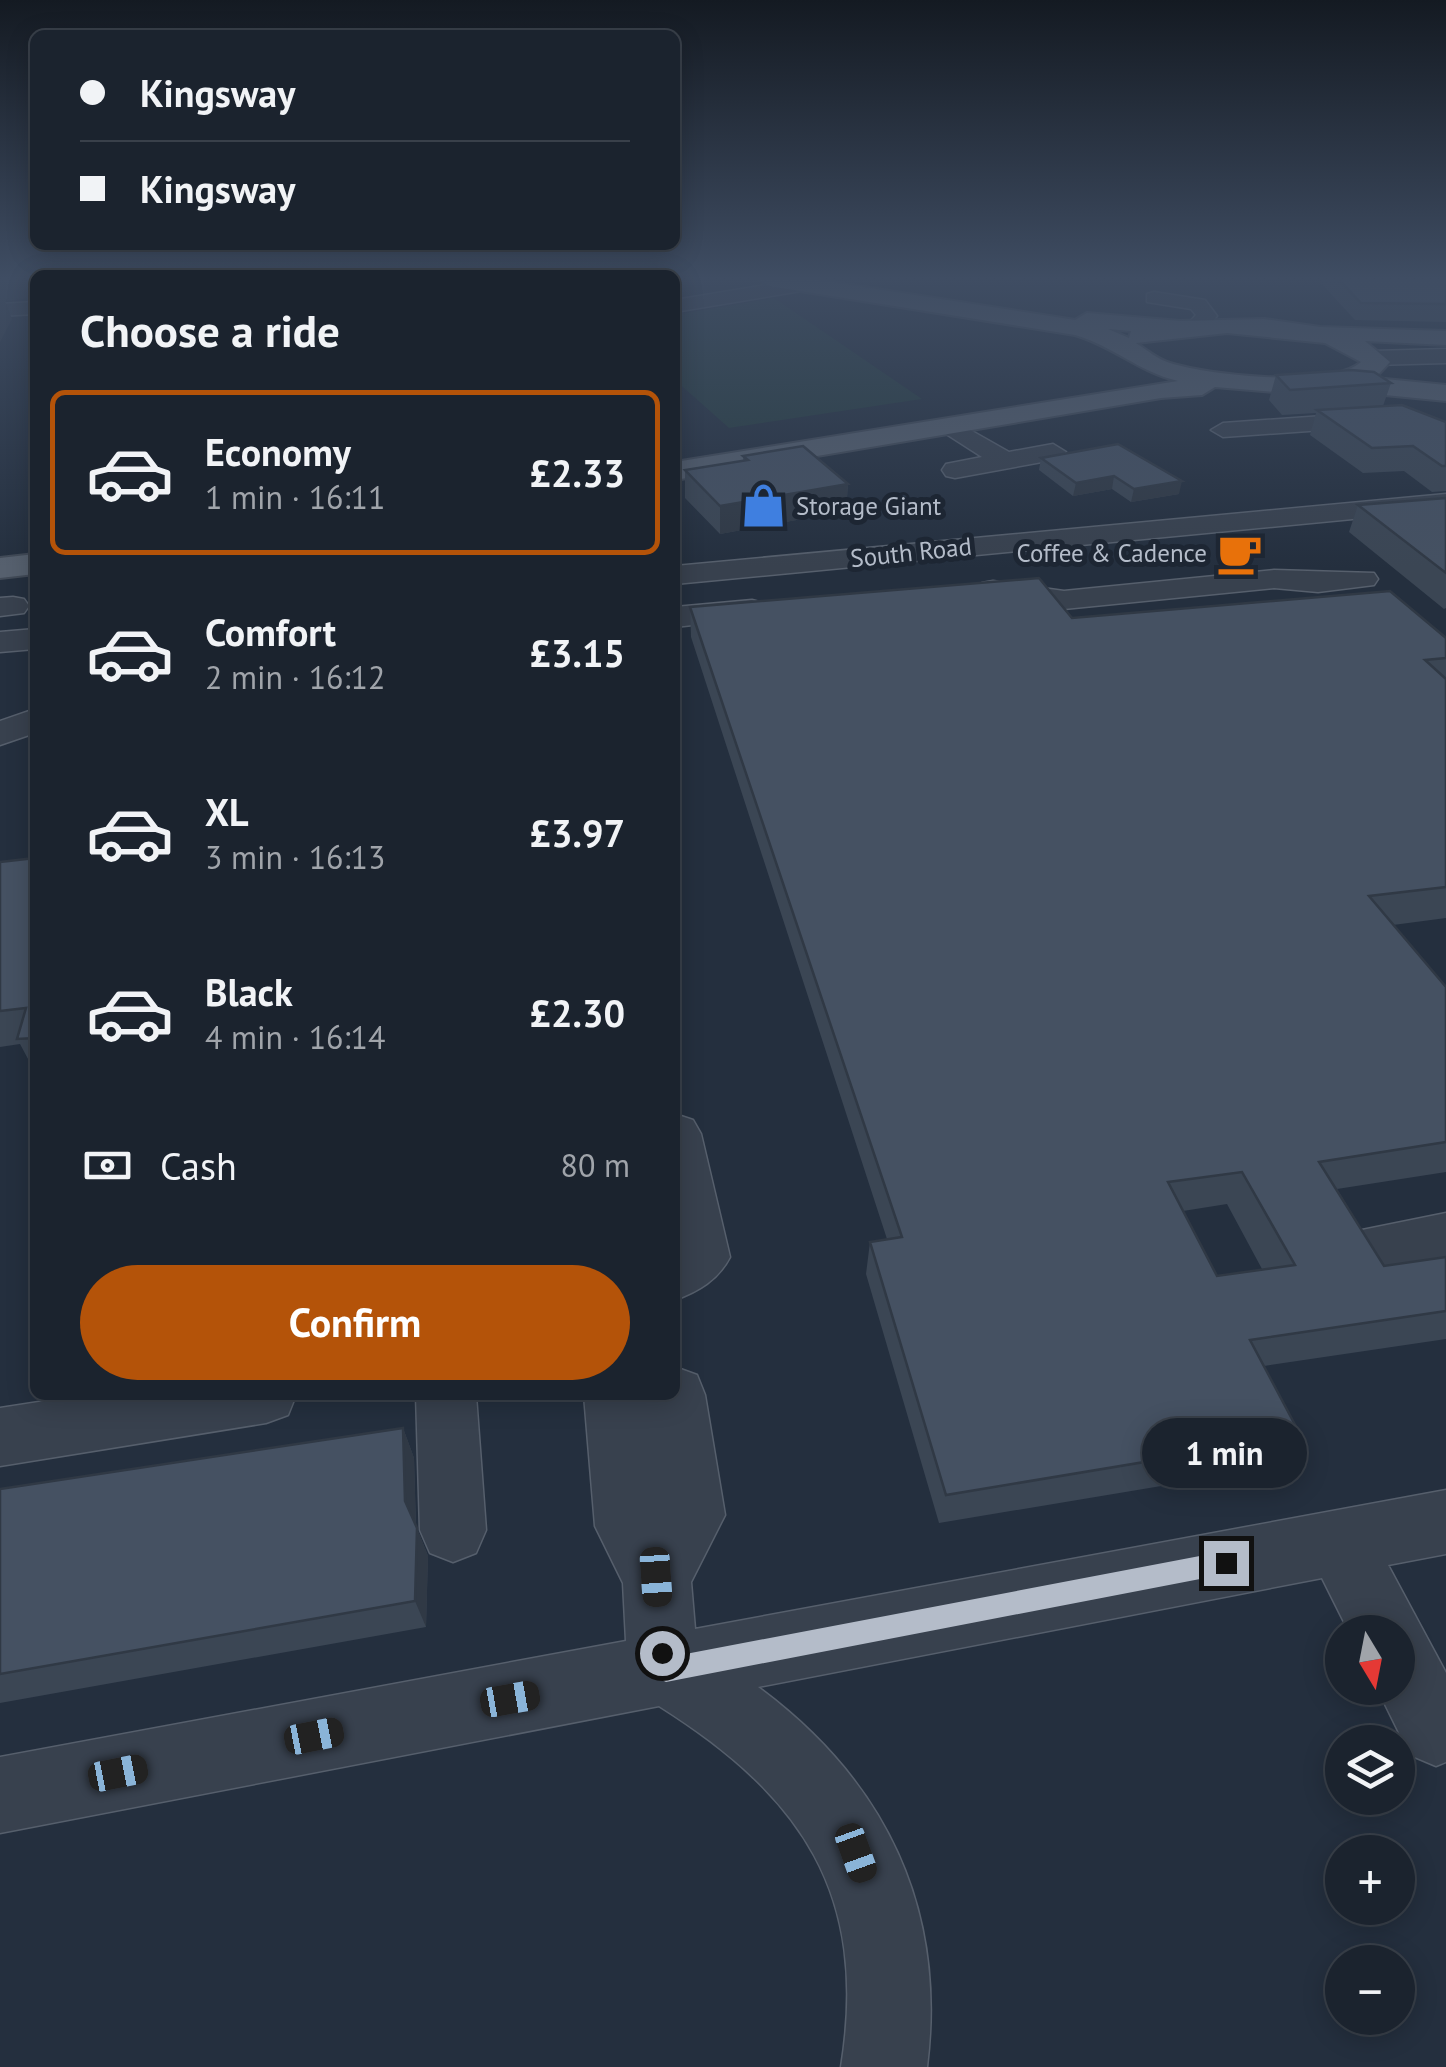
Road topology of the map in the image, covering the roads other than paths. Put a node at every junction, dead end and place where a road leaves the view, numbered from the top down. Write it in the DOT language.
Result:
graph roads {
  1 [pos="1129,375"];
  2 [pos="1187,375"];
  3 [pos="1360,375"];
  4 [pos="1326,382"];
  5 [pos="1241,391"];
  6 [pos="1446,393"];
  7 [pos="1205,402"];
  8 [pos="949,425"];
  9 [pos="1278,426"];
  10 [pos="1446,438"];
  11 [pos="1053,452"];
  12 [pos="680,454"];
  13 [pos="1004,461"];
  14 [pos="680,470"];
  15 [pos="955,470"];
  16 [pos="1446,502"];
  17 [pos="1296,515"];
  18 [pos="30,546"];
  19 [pos="0,549"];
  20 [pos="30,565"];
  21 [pos="0,568"];
  22 [pos="680,575"];
  23 [pos="1363,579"];
  24 [pos="959,591"];
  25 [pos="1390,602"];
  26 [pos="780,607"];
  27 [pos="680,617"];
  28 [pos="30,639"];
  29 [pos="0,642"];
  30 [pos="30,722"];
  31 [pos="0,734"];
  32 [pos="680,1157"];
  33 [pos="1446,1236"];
  34 [pos="1382,1246"];
  35 [pos="680,1272"];
  36 [pos="220,1400"];
  37 [pos="446,1400"];
  38 [pos="615,1400"];
  39 [pos="676,1400"];
  40 [pos="29,1421"];
  41 [pos="1446,1522"];
  42 [pos="453,1530"];
  43 [pos="1338,1541"];
  44 [pos="656,1577"];
  45 [pos="1377,1615"];
  46 [pos="666,1670"];
  47 [pos="1415,1688"];
  48 [pos="1436,1729"];
  49 [pos="0,1795"];
  50 [pos="875,2059"];
  1 -- 12 [label="main road"];
  2 -- 5 [label="main road"];
  3 -- 4 [label="main road"];
  4 -- 5 [label="main road"];
  4 -- 6 [label="main road"];
  5 -- 8 [label="main road"];
  5 -- 9 [label="street"];
  7 -- 9 [label="street"];
  8 -- 13 [label="street"];
  8 -- 14 [label="main road"];
  9 -- 10 [label="street"];
  11 -- 13 [label="street"];
  13 -- 15 [label="street"];
  16 -- 17 [label="street, South Road"];
  17 -- 22 [label="street, South Road"];
  17 -- 23 [label="street"];
  18 -- 19 [label="main road"];
  20 -- 21 [label="main road"];
  23 -- 24 [label="street"];
  23 -- 25 [label="street"];
  26 -- 27 [label="street"];
  28 -- 29 [label="street"];
  30 -- 31 [label="street"];
  32 -- 35 [label="street"];
  33 -- 34 [label="street"];
  36 -- 40 [label="street"];
  37 -- 42 [label="street"];
  38 -- 44 [label="street"];
  39 -- 44 [label="street"];
  41 -- 43 [label="street"];
  43 -- 45 [label="street"];
  43 -- 46 [label="street"];
  44 -- 46 [label="street"];
  46 -- 49 [label="street"];
  46 -- 50 [label="street"];
  47 -- 48 [label="street"];
}
